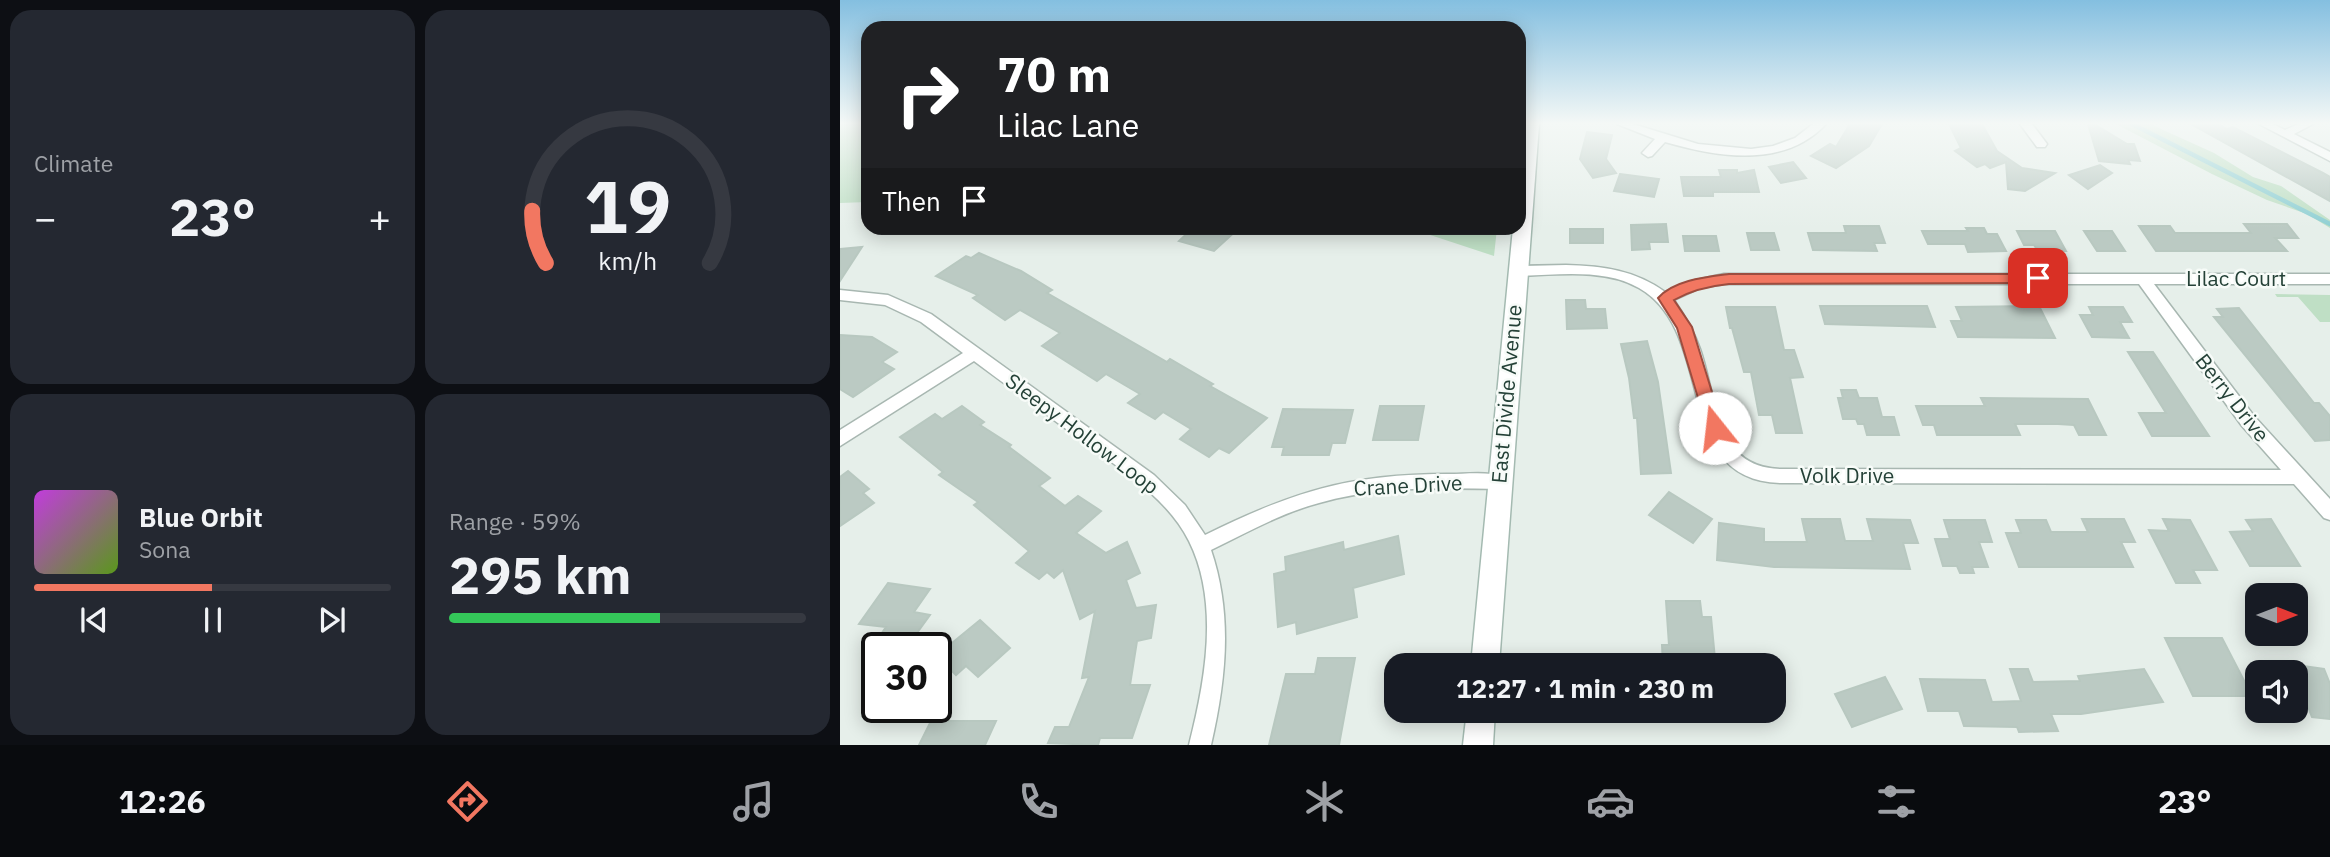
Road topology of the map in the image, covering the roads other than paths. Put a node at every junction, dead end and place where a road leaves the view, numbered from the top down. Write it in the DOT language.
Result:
graph roads {
  1 [pos="1528,159"];
  2 [pos="1526,181"];
  3 [pos="1521,235"];
  4 [pos="1518,271"];
  5 [pos="2142,278"];
  6 [pos="2330,279"];
  7 [pos="840,295"];
  8 [pos="1666,298"];
  9 [pos="974,354"];
  10 [pos="840,439"];
  11 [pos="2296,477"];
  12 [pos="1500,482"];
  13 [pos="2330,512"];
  14 [pos="1201,546"];
  15 [pos="1486,653"];
  16 [pos="1480,723"];
  17 [pos="1199,745"];
  18 [pos="1478,745"];
  1 -- 2 [label="street, East Divide Avenue"];
  3 -- 4 [label="street, East Divide Avenue"];
  4 -- 8 [label="street, Volk Drive"];
  4 -- 12 [label="street, East Divide Avenue"];
  5 -- 6 [label="street, Lilac Court"];
  5 -- 8 [label="street"];
  5 -- 11 [label="street, Berry Drive"];
  7 -- 9 [label="street, Sleepy Hollow Loop"];
  8 -- 11 [label="street, Volk Drive"];
  9 -- 10 [label="street"];
  9 -- 14 [label="street, Sleepy Hollow Loop"];
  11 -- 13 [label="street, Berry Drive"];
  12 -- 14 [label="street, Crane Drive"];
  12 -- 15 [label="street, East Divide Avenue"];
  14 -- 17 [label="street, Sleepy Hollow Loop"];
  16 -- 18 [label="street"];
}
